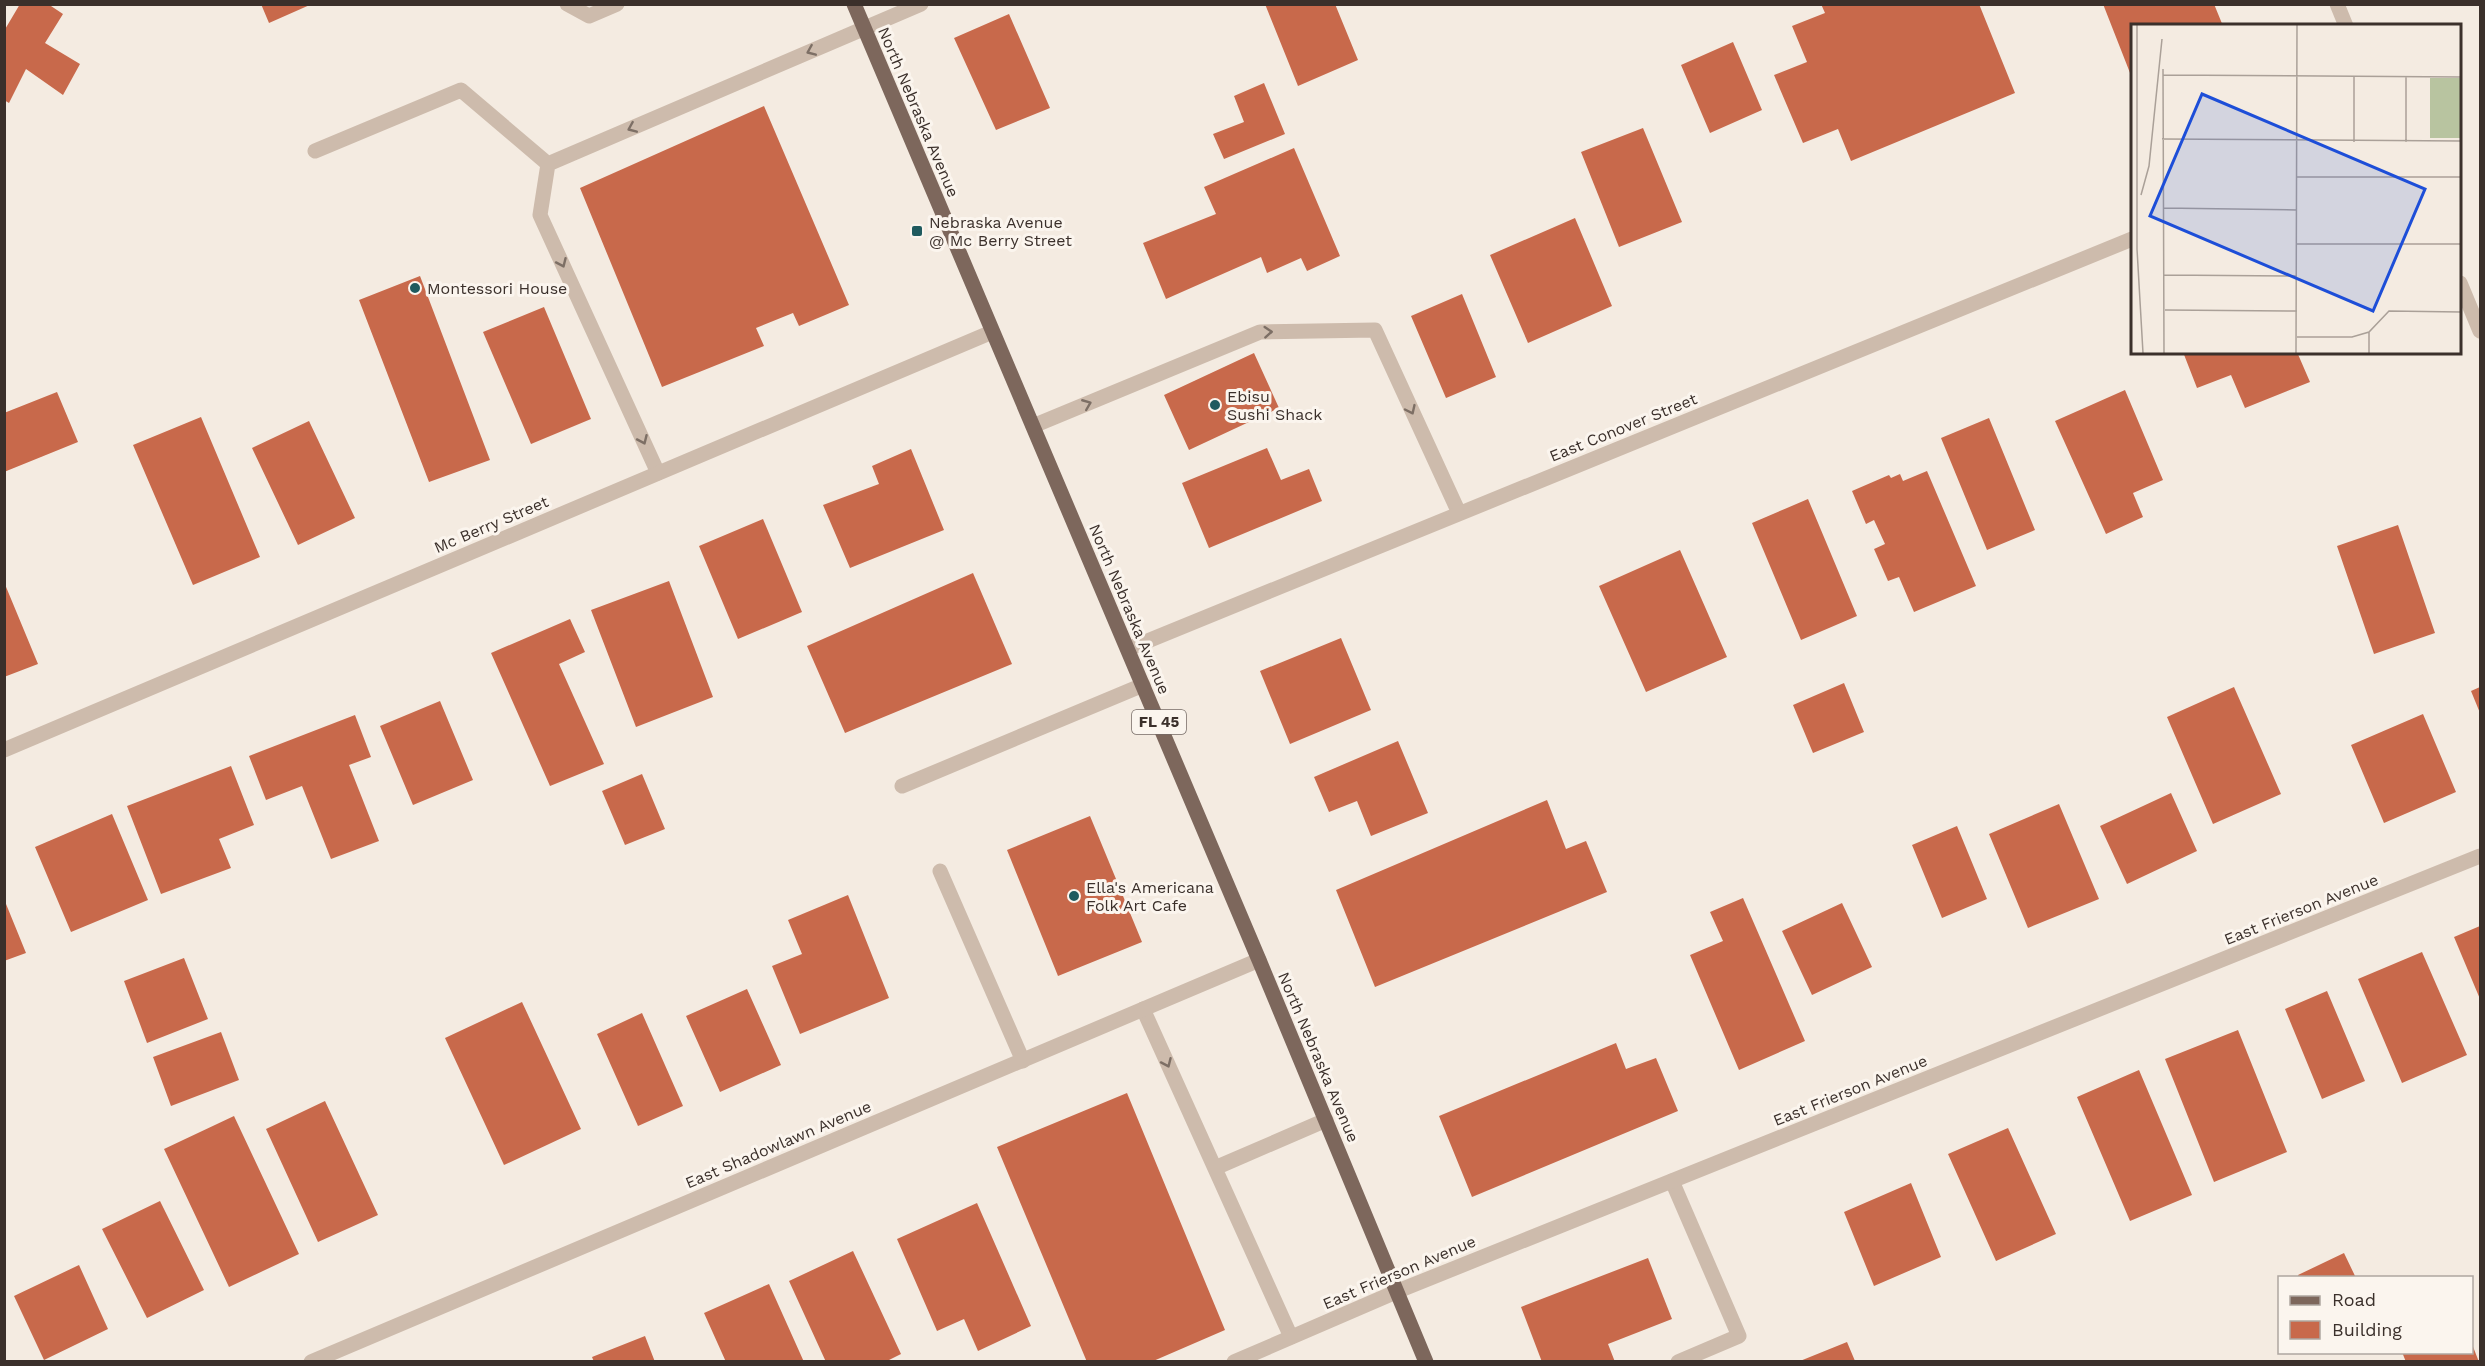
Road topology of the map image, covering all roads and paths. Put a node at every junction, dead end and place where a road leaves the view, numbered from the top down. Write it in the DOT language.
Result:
graph roads {
  1 [pos="567,4"];
  2 [pos="617,4"];
  3 [pos="854,4"];
  4 [pos="921,4"];
  5 [pos="2337,4"];
  6 [pos="2345,24"];
  7 [pos="865,28"];
  8 [pos="315,151"];
  9 [pos="548,164"];
  10 [pos="2131,240"];
  11 [pos="2461,285"];
  12 [pos="2481,331"];
  13 [pos="992,332"];
  14 [pos="1033,426"];
  15 [pos="658,473"];
  16 [pos="1459,513"];
  17 [pos="1128,649"];
  18 [pos="1143,685"];
  19 [pos="4,750"];
  20 [pos="902,786"];
  21 [pos="2481,856"];
  22 [pos="940,871"];
  23 [pos="1259,960"];
  24 [pos="1143,1009"];
  25 [pos="1023,1060"];
  26 [pos="1326,1119"];
  27 [pos="1215,1168"];
  28 [pos="1672,1181"];
  29 [pos="1398,1291"];
  30 [pos="1291,1337"];
  31 [pos="311,1362"];
  32 [pos="1234,1362"];
  33 [pos="1426,1362"];
  34 [pos="1678,1362"];
  1 -- 2 [label="street"];
  3 -- 7 [label="main road, North Nebraska Avenue / FL 45"];
  4 -- 7 [label="street"];
  5 -- 6 [label="street"];
  7 -- 9 [label="street, one-way"];
  7 -- 13 [label="main road, North Nebraska Avenue / FL 45"];
  8 -- 9 [label="street"];
  9 -- 15 [label="street, one-way"];
  10 -- 16 [label="street, East Conover Street"];
  11 -- 12 [label="street"];
  13 -- 14 [label="main road, North Nebraska Avenue / FL 45"];
  13 -- 15 [label="street, Mc Berry Street"];
  14 -- 16 [label="street, one-way"];
  14 -- 17 [label="main road, North Nebraska Avenue / FL 45"];
  15 -- 19 [label="street, Mc Berry Street"];
  16 -- 17 [label="street, East Conover Street"];
  17 -- 18 [label="main road, North Nebraska Avenue / FL 45"];
  18 -- 20 [label="street"];
  18 -- 23 [label="main road, North Nebraska Avenue / FL 45"];
  21 -- 28 [label="street, East Frierson Avenue"];
  22 -- 25 [label="street"];
  23 -- 24 [label="street, East Shadowlawn Avenue"];
  23 -- 26 [label="main road, North Nebraska Avenue / FL 45"];
  24 -- 25 [label="street, East Shadowlawn Avenue"];
  24 -- 27 [label="street, one-way"];
  25 -- 31 [label="street, East Shadowlawn Avenue"];
  26 -- 27 [label="street"];
  26 -- 29 [label="main road, North Nebraska Avenue / FL 45"];
  27 -- 30 [label="street"];
  28 -- 29 [label="street, East Frierson Avenue"];
  28 -- 34 [label="street"];
  29 -- 30 [label="street, East Frierson Avenue"];
  29 -- 33 [label="main road, North Nebraska Avenue / FL 45"];
  30 -- 32 [label="street, East Frierson Avenue"];
}
